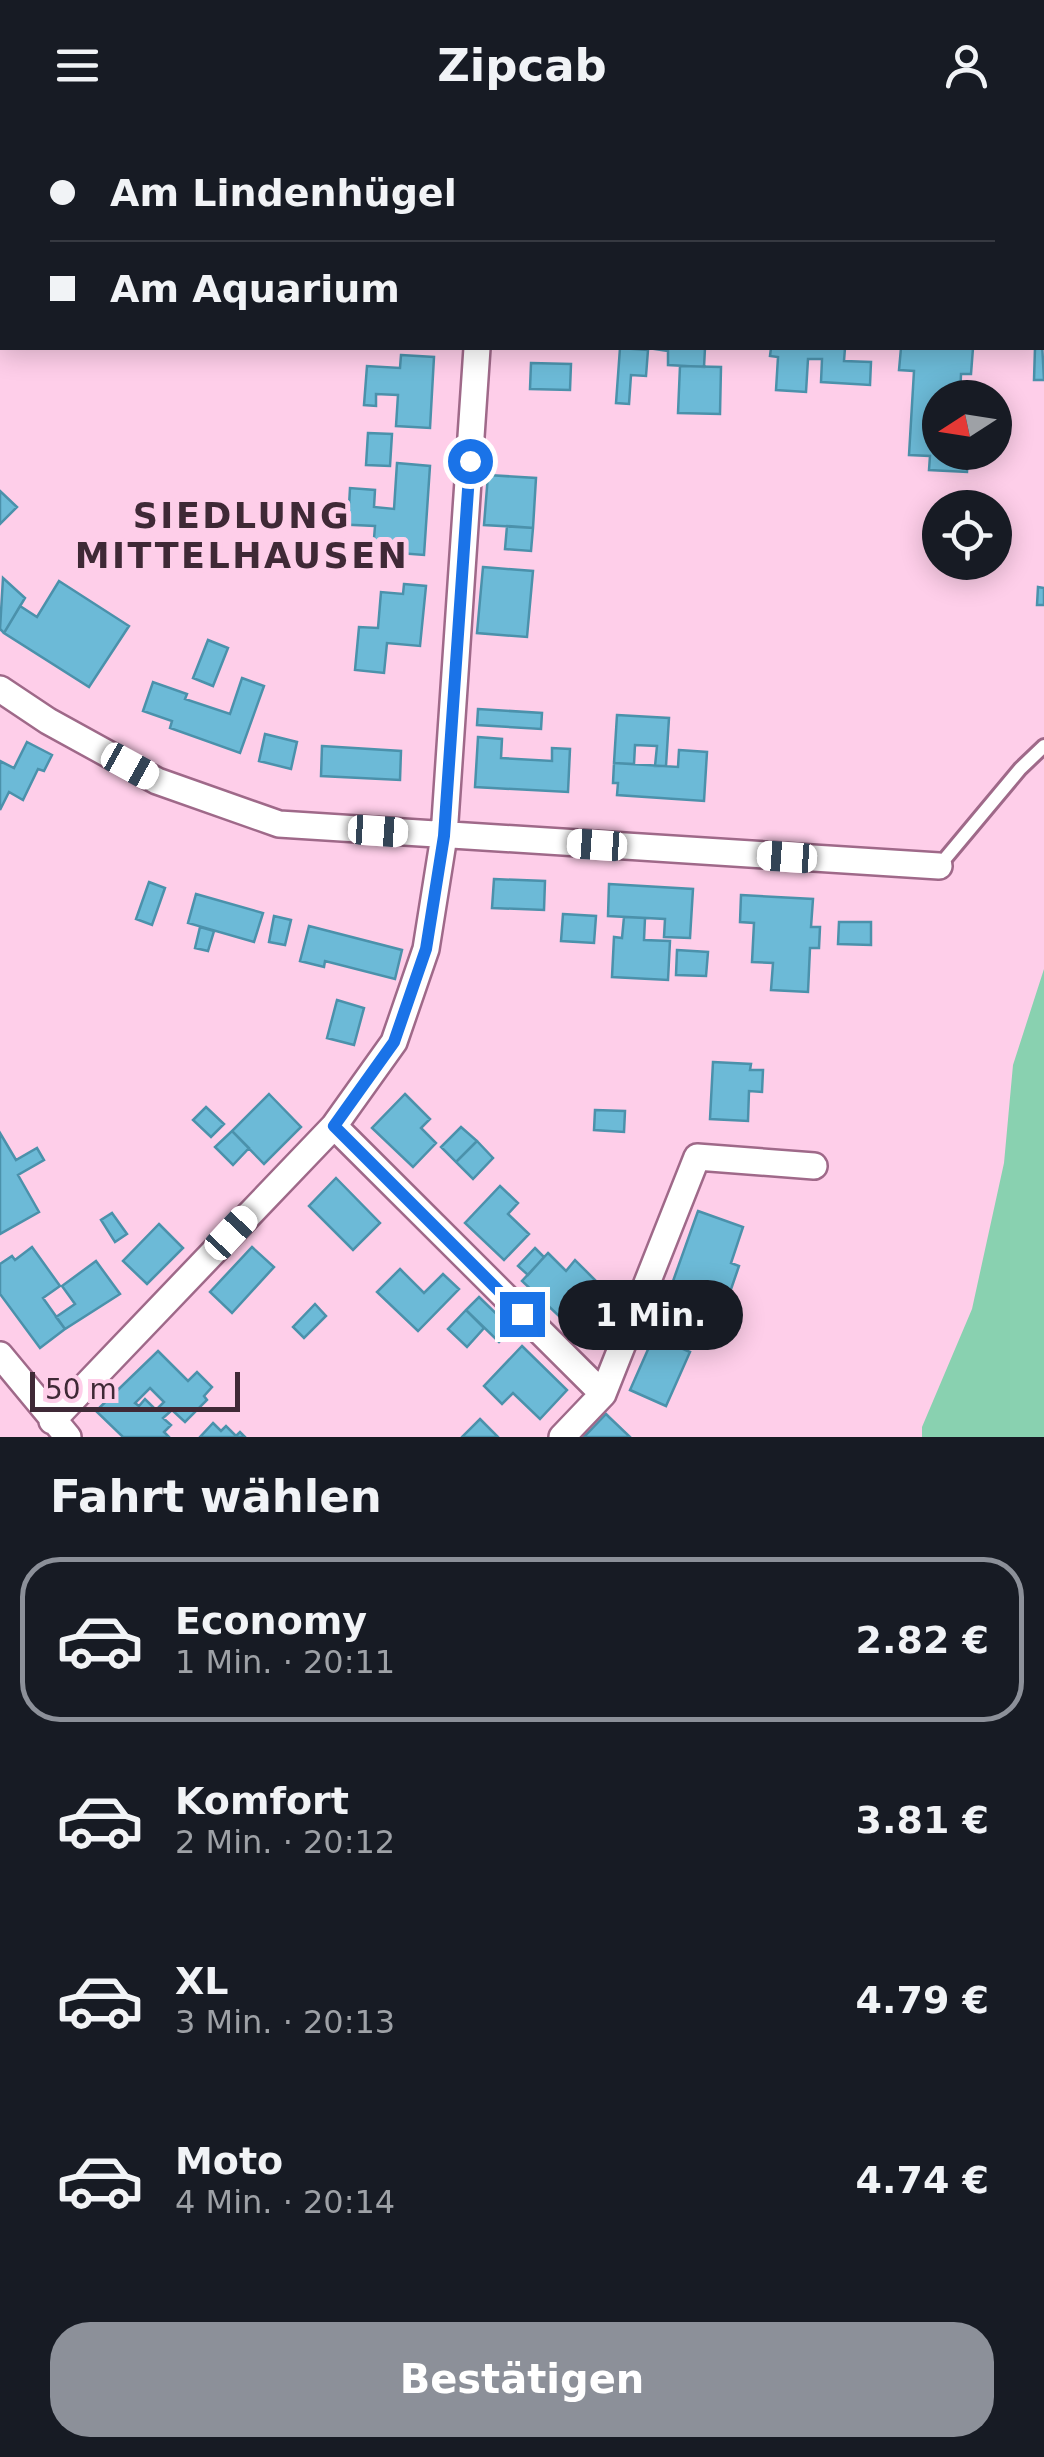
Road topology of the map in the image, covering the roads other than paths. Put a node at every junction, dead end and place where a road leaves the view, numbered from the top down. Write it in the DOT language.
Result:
graph roads {
  1 [pos="477,350"];
  2 [pos="0,689"];
  3 [pos="1044,746"];
  4 [pos="444,836"];
  5 [pos="939,866"];
  6 [pos="334,1126"];
  7 [pos="814,1166"];
  8 [pos="0,1355"];
  9 [pos="603,1394"];
  10 [pos="60,1429"];
  11 [pos="562,1437"];
  1 -- 4 [label="street"];
  2 -- 4 [label="street"];
  3 -- 5 [label="lane"];
  4 -- 5 [label="street"];
  4 -- 6 [label="street"];
  6 -- 9 [label="street"];
  6 -- 10 [label="street"];
  7 -- 9 [label="street"];
  8 -- 10 [label="street"];
  9 -- 11 [label="street"];
}
